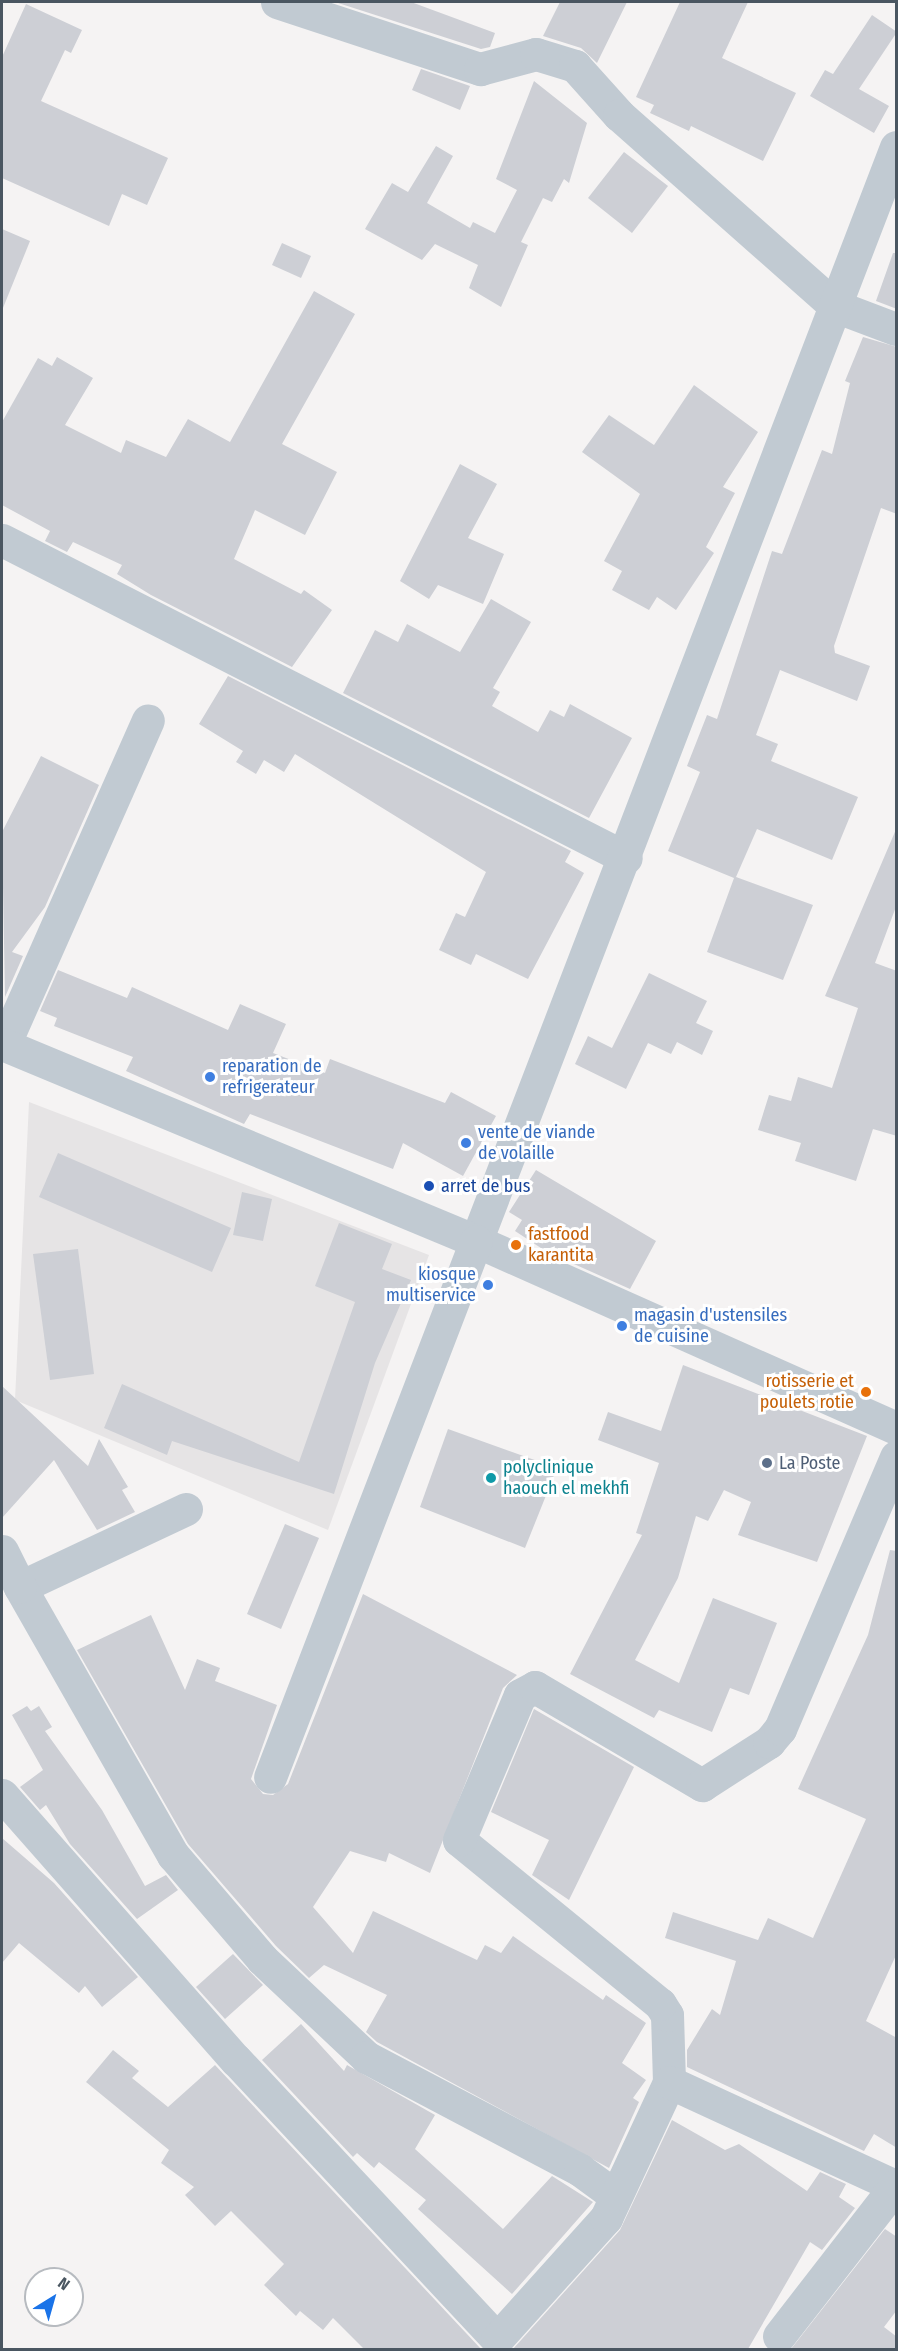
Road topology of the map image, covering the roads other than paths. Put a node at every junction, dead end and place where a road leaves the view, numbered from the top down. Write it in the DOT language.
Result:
graph roads {
  1 [pos="277,2"];
  2 [pos="897,147"];
  3 [pos="835,306"];
  4 [pos="897,329"];
  5 [pos="2,540"];
  6 [pos="148,720"];
  7 [pos="626,858"];
  8 [pos="3,1044"];
  9 [pos="476,1241"];
  10 [pos="897,1428"];
  11 [pos="897,1456"];
  12 [pos="186,1509"];
  13 [pos="2,1551"];
  14 [pos="20,1587"];
  15 [pos="270,1777"];
  16 [pos="2,1795"];
  17 [pos="669,2082"];
  18 [pos="896,2186"];
  19 [pos="614,2194"];
  20 [pos="781,2345"];
  21 [pos="501,2346"];
  1 -- 3 [label="street"];
  2 -- 3 [label="street"];
  3 -- 4 [label="street"];
  3 -- 7 [label="street"];
  5 -- 7 [label="street"];
  6 -- 8 [label="street"];
  7 -- 9 [label="street"];
  8 -- 9 [label="street"];
  9 -- 10 [label="street"];
  9 -- 15 [label="street"];
  11 -- 17 [label="street"];
  12 -- 14 [label="street"];
  13 -- 14 [label="street"];
  14 -- 19 [label="street"];
  16 -- 21 [label="street"];
  17 -- 18 [label="street"];
  17 -- 19 [label="street"];
  18 -- 20 [label="street"];
  19 -- 21 [label="street"];
}
